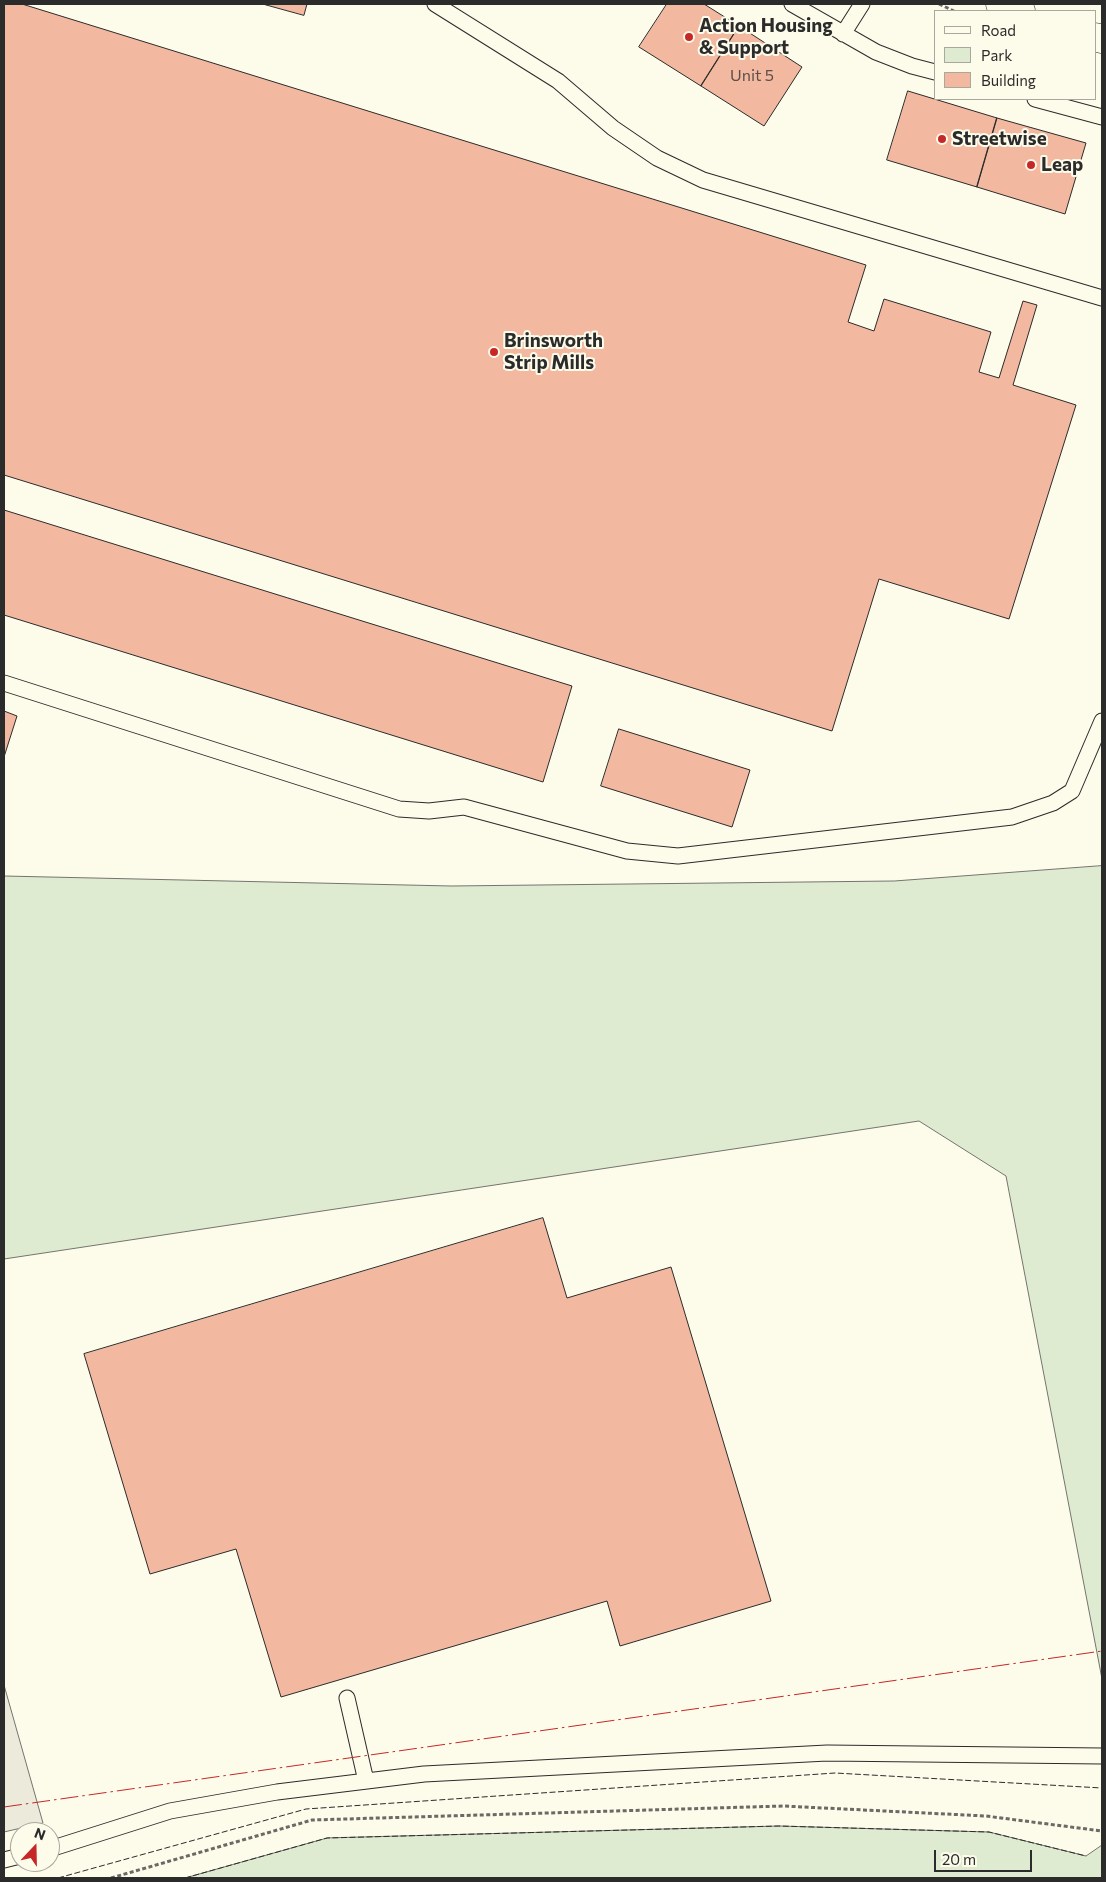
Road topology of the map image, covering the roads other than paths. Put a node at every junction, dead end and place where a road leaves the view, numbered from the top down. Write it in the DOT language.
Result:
graph roads {
  1 [pos="435,4"];
  2 [pos="792,4"];
  3 [pos="862,4"];
  4 [pos="1000,4"];
  5 [pos="1018,10"];
  6 [pos="843,34"];
  7 [pos="934,72"];
  8 [pos="1039,100"];
  9 [pos="1102,117"];
  10 [pos="1102,298"];
  11 [pos="4,683"];
  12 [pos="1102,721"];
  13 [pos="347,1698"];
  14 [pos="1102,1756"];
  15 [pos="366,1781"];
  16 [pos="60,1846"];
  1 -- 10 [label="lane"];
  2 -- 6 [label="lane"];
  3 -- 6 [label="lane"];
  4 -- 5 [label="main road"];
  6 -- 7 [label="lane"];
  8 -- 9 [label="lane"];
  11 -- 12 [label="lane"];
  13 -- 15 [label="lane"];
  14 -- 15 [label="lane"];
  15 -- 16 [label="lane"];
}
